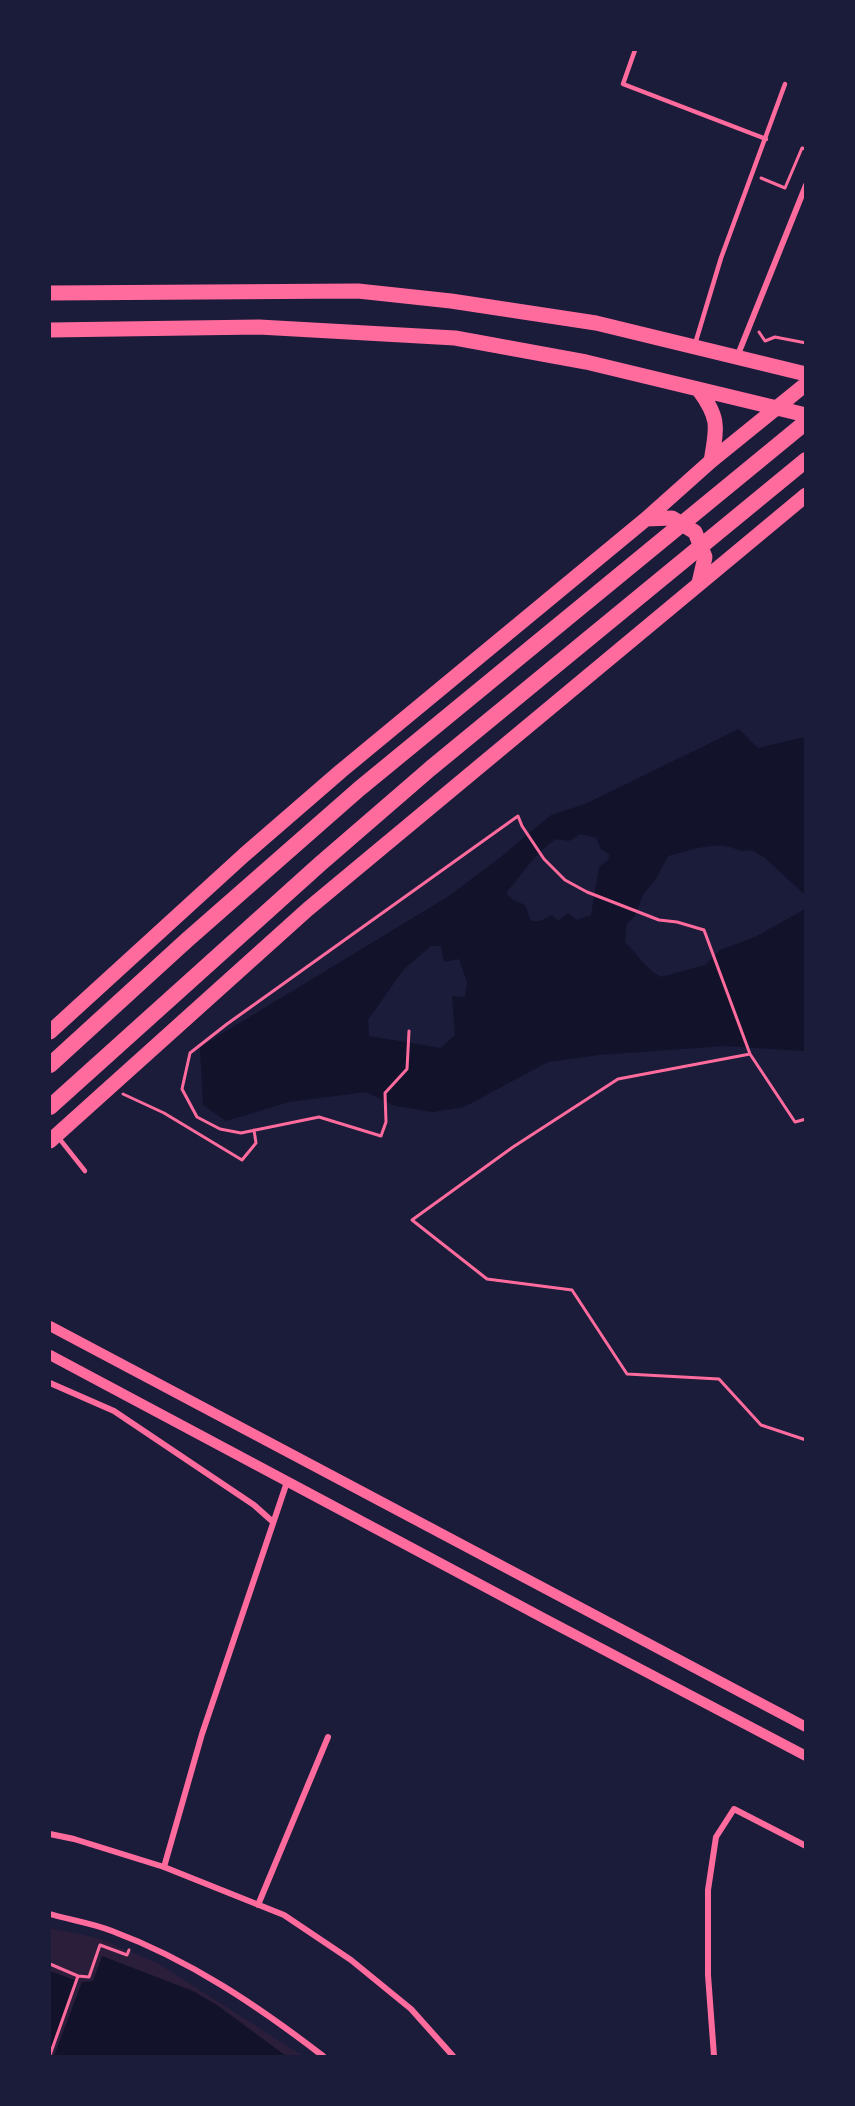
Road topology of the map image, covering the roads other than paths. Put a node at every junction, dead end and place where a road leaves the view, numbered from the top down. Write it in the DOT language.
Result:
graph roads {
  1 [pos="635,50"];
  2 [pos="785,84"];
  3 [pos="766,139"];
  4 [pos="806,185"];
  5 [pos="50,293"];
  6 [pos="50,330"];
  7 [pos="694,346"];
  8 [pos="737,357"];
  9 [pos="806,374"];
  10 [pos="806,384"];
  11 [pos="699,390"];
  12 [pos="775,408"];
  13 [pos="806,415"];
  14 [pos="806,422"];
  15 [pos="711,460"];
  16 [pos="806,460"];
  17 [pos="806,495"];
  18 [pos="646,519"];
  19 [pos="699,583"];
  20 [pos="50,1032"];
  21 [pos="50,1065"];
  22 [pos="50,1107"];
  23 [pos="53,1138"];
  24 [pos="85,1171"];
  25 [pos="50,1326"];
  26 [pos="50,1355"];
  27 [pos="50,1383"];
  28 [pos="287,1482"];
  29 [pos="273,1521"];
  30 [pos="806,1726"];
  31 [pos="328,1737"];
  32 [pos="806,1756"];
  33 [pos="50,1834"];
  34 [pos="806,1846"];
  35 [pos="164,1867"];
  36 [pos="258,1905"];
  37 [pos="50,1914"];
  38 [pos="323,2056"];
  39 [pos="453,2056"];
  40 [pos="714,2056"];
  1 -- 3 [label="lane"];
  2 -- 3 [label="lane"];
  3 -- 7 [label="lane"];
  4 -- 8 [label="street"];
  5 -- 7 [label="main road"];
  6 -- 11 [label="main road"];
  7 -- 8 [label="main road"];
  8 -- 9 [label="main road"];
  10 -- 12 [label="main road"];
  11 -- 12 [label="main road"];
  11 -- 15 [label="main road"];
  12 -- 13 [label="main road"];
  12 -- 15 [label="main road"];
  14 -- 21 [label="highway"];
  15 -- 18 [label="main road"];
  16 -- 22 [label="highway"];
  17 -- 19 [label="main road"];
  18 -- 19 [label="main road"];
  18 -- 20 [label="main road"];
  19 -- 23 [label="main road"];
  23 -- 24 [label="lane"];
  25 -- 30 [label="street"];
  26 -- 28 [label="street"];
  27 -- 29 [label="street"];
  28 -- 29 [label="street"];
  28 -- 32 [label="street"];
  29 -- 35 [label="street"];
  31 -- 36 [label="street"];
  33 -- 35 [label="street"];
  34 -- 40 [label="street"];
  35 -- 36 [label="street"];
  36 -- 39 [label="street"];
  37 -- 38 [label="street"];
}
